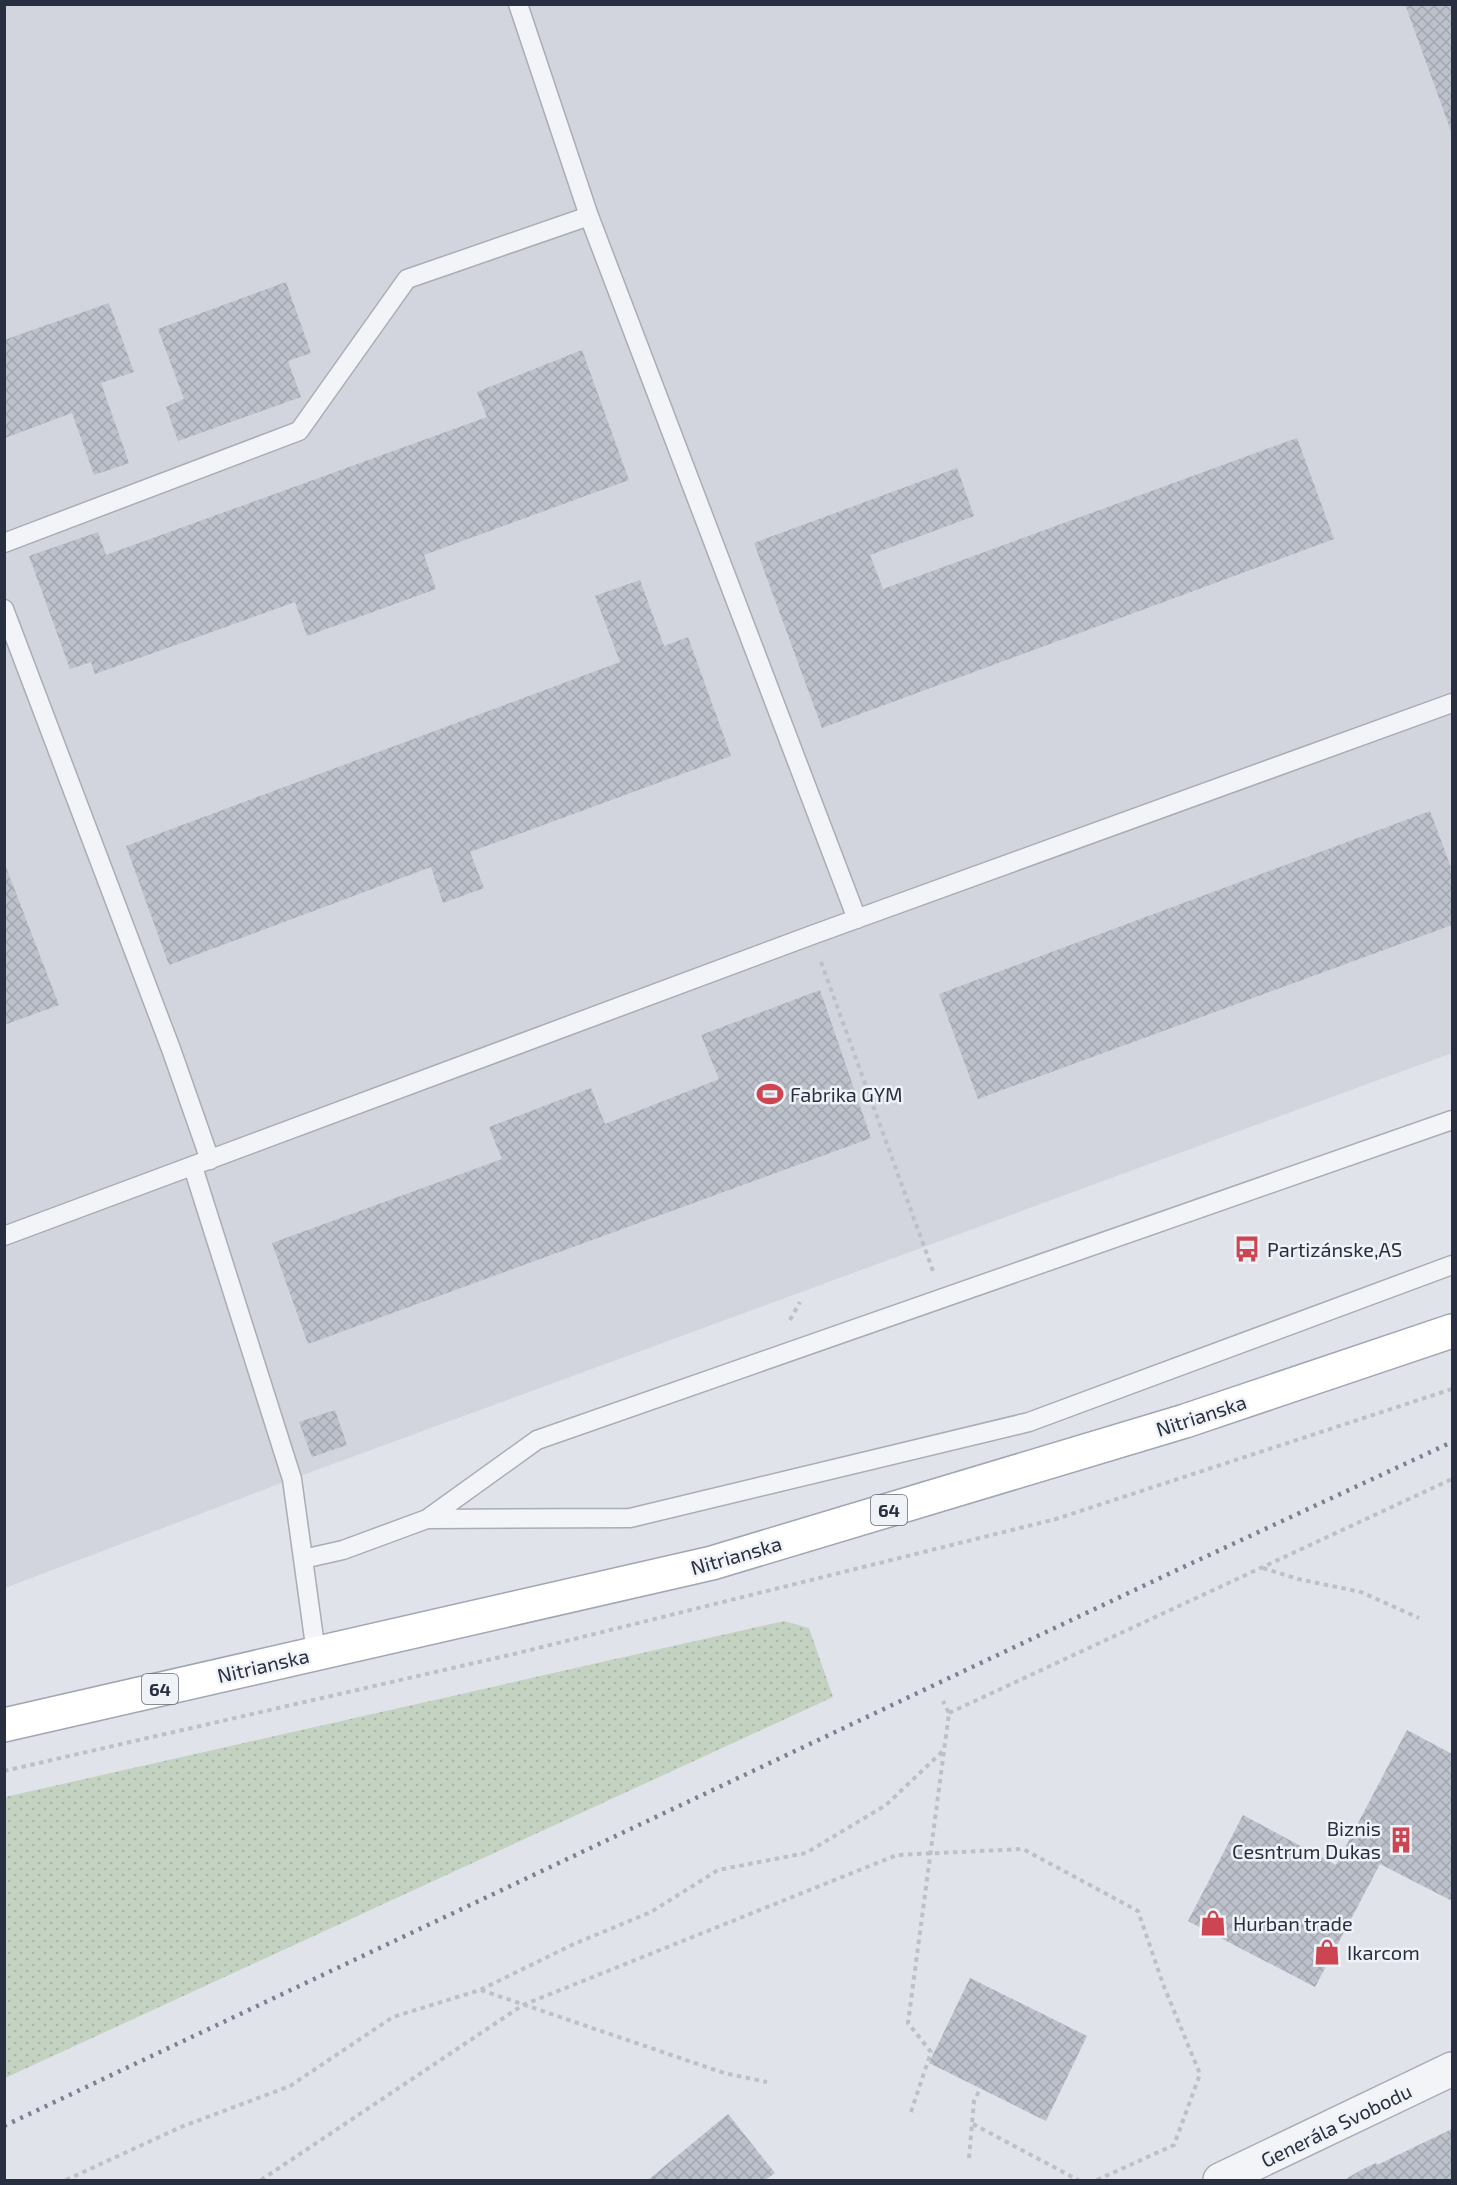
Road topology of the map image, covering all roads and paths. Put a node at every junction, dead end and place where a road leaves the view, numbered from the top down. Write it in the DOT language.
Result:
graph roads {
  1 [pos="518,4"];
  2 [pos="589,216"];
  3 [pos="4,543"];
  4 [pos="4,609"];
  5 [pos="1452,703"];
  6 [pos="857,919"];
  7 [pos="812,935"];
  8 [pos="1452,1119"];
  9 [pos="210,1160"];
  10 [pos="192,1167"];
  11 [pos="4,1236"];
  12 [pos="1452,1265"];
  13 [pos="942,1298"];
  14 [pos="1452,1331"];
  15 [pos="1452,1479"];
  16 [pos="427,1519"];
  17 [pos="303,1559"];
  18 [pos="1262,1567"];
  19 [pos="1419,1618"];
  20 [pos="316,1653"];
  21 [pos="943,1701"];
  22 [pos="949,1713"];
  23 [pos="4,1725"];
  24 [pos="944,1750"];
  25 [pos="931,1853"];
  26 [pos="480,1990"];
  27 [pos="523,2005"];
  28 [pos="1452,2069"];
  29 [pos="767,2082"];
  30 [pos="980,2089"];
  31 [pos="911,2112"];
  32 [pos="972,2124"];
  33 [pos="969,2158"];
  34 [pos="66,2181"];
  35 [pos="261,2181"];
  36 [pos="1078,2181"];
  37 [pos="1097,2181"];
  38 [pos="1220,2181"];
  1 -- 2 [label="lane"];
  2 -- 3 [label="lane"];
  2 -- 6 [label="lane"];
  4 -- 9 [label="lane"];
  5 -- 6 [label="lane"];
  6 -- 7 [label="lane"];
  7 -- 9 [label="lane"];
  7 -- 13 [label="path"];
  8 -- 13 [label="lane"];
  9 -- 10 [label="lane"];
  10 -- 11 [label="lane"];
  10 -- 17 [label="lane"];
  12 -- 16 [label="lane"];
  13 -- 16 [label="lane"];
  14 -- 20 [label="main road, Nitrianska / 64"];
  15 -- 18 [label="path"];
  16 -- 17 [label="lane"];
  17 -- 20 [label="lane"];
  18 -- 19 [label="path"];
  18 -- 22 [label="path"];
  20 -- 23 [label="main road, Nitrianska / 64"];
  21 -- 22 [label="path"];
  22 -- 24 [label="path"];
  24 -- 25 [label="path"];
  24 -- 26 [label="path"];
  25 -- 27 [label="path"];
  25 -- 31 [label="path"];
  25 -- 37 [label="path"];
  26 -- 27 [label="path"];
  26 -- 34 [label="path"];
  27 -- 29 [label="path"];
  27 -- 35 [label="path"];
  28 -- 38 [label="street, Generála Svobodu"];
  30 -- 32 [label="path"];
  32 -- 33 [label="path"];
  32 -- 36 [label="path"];
}
